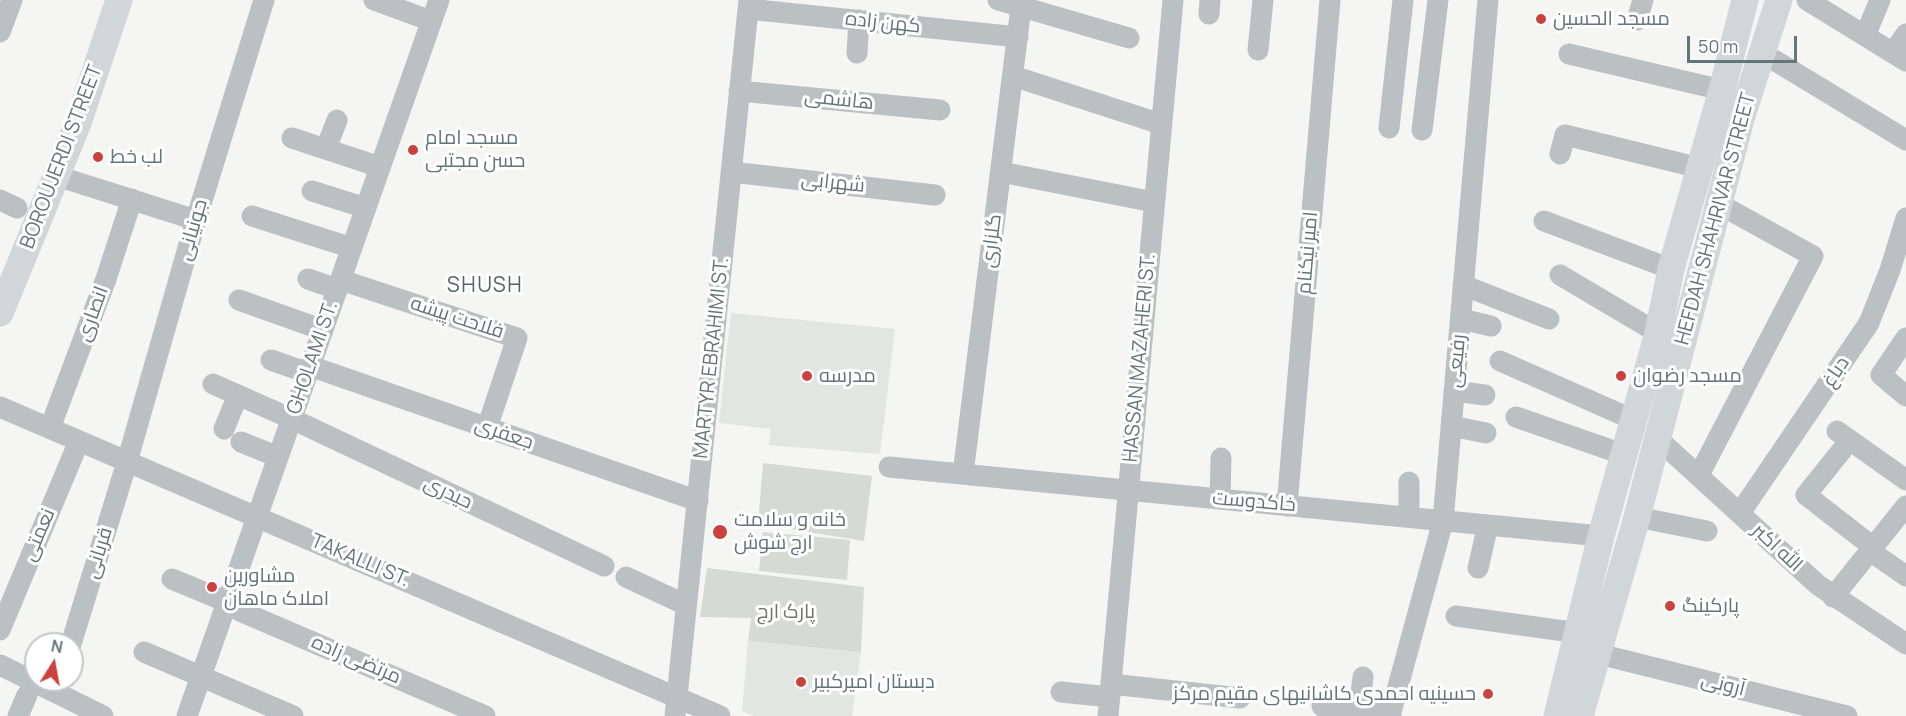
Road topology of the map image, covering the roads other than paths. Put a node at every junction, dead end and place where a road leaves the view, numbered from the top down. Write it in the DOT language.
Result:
graph roads {
  1 [pos="12,0"];
  2 [pos="119,0"];
  3 [pos="264,0"];
  4 [pos="374,0"];
  5 [pos="439,0"];
  6 [pos="998,0"];
  7 [pos="1173,0"];
  8 [pos="1263,0"];
  9 [pos="1330,0"];
  10 [pos="1403,0"];
  11 [pos="1438,0"];
  12 [pos="1488,0"];
  13 [pos="1745,0"];
  14 [pos="1779,0"];
  15 [pos="1806,0"];
  16 [pos="1880,0"];
  17 [pos="749,4"];
  18 [pos="1022,7"];
  19 [pos="859,20"];
  20 [pos="432,21"];
  21 [pos="0,32"];
  22 [pos="1906,34"];
  23 [pos="1865,36"];
  24 [pos="1018,37"];
  25 [pos="1129,38"];
  26 [pos="1258,50"];
  27 [pos="856,53"];
  28 [pos="1569,54"];
  29 [pos="1900,57"];
  30 [pos="1774,60"];
  31 [pos="1013,76"];
  32 [pos="1722,90"];
  33 [pos="739,91"];
  34 [pos="940,110"];
  35 [pos="337,120"];
  36 [pos="1161,124"];
  37 [pos="1389,128"];
  38 [pos="1422,130"];
  39 [pos="292,138"];
  40 [pos="1906,140"];
  41 [pos="1563,145"];
  42 [pos="326,149"];
  43 [pos="380,167"];
  44 [pos="1700,168"];
  45 [pos="1001,171"];
  46 [pos="731,172"];
  47 [pos="57,176"];
  48 [pos="312,191"];
  49 [pos="934,195"];
  50 [pos="132,199"];
  51 [pos="1154,202"];
  52 [pos="1719,204"];
  53 [pos="366,208"];
  54 [pos="252,216"];
  55 [pos="196,220"];
  56 [pos="1906,220"];
  57 [pos="1544,221"];
  58 [pos="352,248"];
  59 [pos="1671,269"];
  60 [pos="1560,275"];
  61 [pos="308,279"];
  62 [pos="339,284"];
  63 [pos="1463,285"];
  64 [pos="239,300"];
  65 [pos="0,313"];
  66 [pos="1461,319"];
  67 [pos="1549,319"];
  68 [pos="1491,326"];
  69 [pos="323,330"];
  70 [pos="1658,333"];
  71 [pos="1906,338"];
  72 [pos="271,360"];
  73 [pos="1500,361"];
  74 [pos="309,370"];
  75 [pos="213,384"];
  76 [pos="1454,391"];
  77 [pos="238,395"];
  78 [pos="1485,395"];
  79 [pos="1906,396"];
  80 [pos="0,406"];
  81 [pos="1516,417"];
  82 [pos="292,419"];
  83 [pos="1634,420"];
  84 [pos="1451,426"];
  85 [pos="50,428"];
  86 [pos="487,428"];
  87 [pos="224,429"];
  88 [pos="1486,433"];
  89 [pos="1658,439"];
  90 [pos="79,441"];
  91 [pos="242,442"];
  92 [pos="1625,455"];
  93 [pos="278,457"];
  94 [pos="1221,458"];
  95 [pos="127,462"];
  96 [pos="897,468"];
  97 [pos="963,474"];
  98 [pos="1699,475"];
  99 [pos="1906,480"];
  100 [pos="1409,482"];
  101 [pos="1128,490"];
  102 [pos="1220,499"];
  103 [pos="698,501"];
  104 [pos="1287,506"];
  105 [pos="1906,506"];
  106 [pos="1740,513"];
  107 [pos="257,517"];
  108 [pos="1637,517"];
  109 [pos="1409,518"];
  110 [pos="1443,521"];
  111 [pos="1488,525"];
  112 [pos="1707,531"];
  113 [pos="1601,536"];
  114 [pos="1871,549"];
  115 [pos="604,566"];
  116 [pos="1478,568"];
  117 [pos="1906,576"];
  118 [pos="626,577"];
  119 [pos="172,579"];
  120 [pos="1833,597"];
  121 [pos="227,602"];
  122 [pos="686,605"];
  123 [pos="1456,616"];
  124 [pos="0,630"];
  125 [pos="75,632"];
  126 [pos="1579,633"];
  127 [pos="1906,644"];
  128 [pos="144,652"];
  129 [pos="1599,654"];
  130 [pos="0,665"];
  131 [pos="24,674"];
  132 [pos="201,676"];
  133 [pos="1363,677"];
  134 [pos="66,692"];
  135 [pos="1061,692"];
  136 [pos="27,695"];
  137 [pos="1240,698"];
  138 [pos="1109,699"];
  139 [pos="1322,706"];
  140 [pos="676,707"];
  141 [pos="1362,712"];
  142 [pos="95,714"];
  143 [pos="1390,715"];
  144 [pos="18,716"];
  145 [pos="187,716"];
  146 [pos="293,716"];
  147 [pos="485,716"];
  148 [pos="720,716"];
  149 [pos="1557,716"];
  150 [pos="1580,716"];
  151 [pos="1847,716"];
  1 -- 21 [label="street"];
  2 -- 47 [label="main road, BOROUJERDI STREET"];
  3 -- 55 [label="street, جونیانی"];
  4 -- 20 [label="street"];
  5 -- 20 [label="street, GHOLAMI ST."];
  6 -- 18 [label="street"];
  7 -- 36 [label="street, HASSAN MAZAHERI ST."];
  8 -- 26 [label="street"];
  9 -- 104 [label="street, امیر نیکنام"];
  10 -- 37 [label="street"];
  11 -- 38 [label="street"];
  12 -- 63 [label="street, رفیعی"];
  13 -- 32 [label="main road, HEFDAH SHAHRIVAR STREET"];
  14 -- 52 [label="main road, HEFDAH SHAHRIVAR STREET"];
  15 -- 23 [label="street"];
  16 -- 23 [label="street"];
  17 -- 19 [label="street, کهن زاده"];
  17 -- 33 [label="street, MARTYR EBRAHIMI ST."];
  18 -- 24 [label="street, گلزاری"];
  18 -- 25 [label="street"];
  19 -- 24 [label="street, کهن زاده"];
  19 -- 27 [label="street"];
  20 -- 43 [label="street, GHOLAMI ST."];
  22 -- 29 [label="street"];
  23 -- 29 [label="street"];
  24 -- 31 [label="street, گلزاری"];
  28 -- 32 [label="street"];
  30 -- 40 [label="street"];
  31 -- 36 [label="street"];
  31 -- 45 [label="street, گلزاری"];
  32 -- 44 [label="main road, HEFDAH SHAHRIVAR STREET"];
  33 -- 34 [label="street, هاشمی"];
  33 -- 46 [label="street, MARTYR EBRAHIMI ST."];
  35 -- 42 [label="street"];
  36 -- 51 [label="street, HASSAN MAZAHERI ST."];
  39 -- 42 [label="street"];
  41 -- 44 [label="street"];
  42 -- 43 [label="street"];
  43 -- 53 [label="street, GHOLAMI ST."];
  44 -- 59 [label="main road, HEFDAH SHAHRIVAR STREET"];
  45 -- 51 [label="street"];
  45 -- 97 [label="street, گلزاری"];
  46 -- 49 [label="street, شهرابی"];
  46 -- 103 [label="street, MARTYR EBRAHIMI ST."];
  47 -- 50 [label="street"];
  47 -- 65 [label="main road, BOROUJERDI STREET"];
  48 -- 53 [label="street"];
  50 -- 55 [label="street"];
  50 -- 85 [label="street, انصاری"];
  51 -- 101 [label="street, HASSAN MAZAHERI ST."];
  52 -- 89 [label="main road, HEFDAH SHAHRIVAR STREET"];
  52 -- 98 [label="street"];
  53 -- 58 [label="street, GHOLAMI ST."];
  54 -- 58 [label="street"];
  55 -- 95 [label="street, جونیانی"];
  56 -- 106 [label="street, دباغ"];
  57 -- 59 [label="street"];
  58 -- 62 [label="street, GHOLAMI ST."];
  59 -- 70 [label="main road, HEFDAH SHAHRIVAR STREET"];
  60 -- 70 [label="street"];
  61 -- 62 [label="street"];
  62 -- 69 [label="street, GHOLAMI ST."];
  62 -- 86 [label="street, فلاحت پیشه"];
  63 -- 66 [label="street, رفیعی"];
  63 -- 67 [label="street"];
  64 -- 69 [label="street"];
  66 -- 68 [label="street"];
  66 -- 76 [label="street, رفیعی"];
  69 -- 74 [label="street, GHOLAMI ST."];
  70 -- 83 [label="main road, HEFDAH SHAHRIVAR STREET"];
  71 -- 79 [label="street"];
  72 -- 74 [label="street, جعفری"];
  73 -- 83 [label="street"];
  74 -- 82 [label="street, GHOLAMI ST."];
  74 -- 86 [label="street, جعفری"];
  75 -- 77 [label="street, حیدری"];
  76 -- 78 [label="street"];
  76 -- 84 [label="street, رفیعی"];
  77 -- 82 [label="street, حیدری"];
  77 -- 87 [label="street"];
  80 -- 85 [label="street, TAKALLI ST."];
  81 -- 92 [label="street"];
  82 -- 93 [label="street, GHOLAMI ST."];
  82 -- 115 [label="street, حیدری"];
  83 -- 92 [label="main road, HEFDAH SHAHRIVAR STREET"];
  84 -- 88 [label="street"];
  84 -- 110 [label="street, رفیعی"];
  85 -- 90 [label="street, TAKALLI ST."];
  86 -- 103 [label="street, جعفری"];
  89 -- 98 [label="street, الله اکبر"];
  89 -- 108 [label="main road, HEFDAH SHAHRIVAR STREET"];
  90 -- 95 [label="street, TAKALLI ST."];
  90 -- 124 [label="street, نعمتی"];
  91 -- 93 [label="street"];
  92 -- 113 [label="main road, HEFDAH SHAHRIVAR STREET"];
  93 -- 107 [label="street, GHOLAMI ST."];
  94 -- 102 [label="street"];
  95 -- 107 [label="street, TAKALLI ST."];
  95 -- 125 [label="street, قربانی"];
  96 -- 97 [label="street, خاکدوست"];
  97 -- 101 [label="street, خاکدوست"];
  98 -- 106 [label="street, الله اکبر"];
  99 -- 114 [label="street"];
  100 -- 109 [label="street"];
  101 -- 102 [label="street, خاکدوست"];
  101 -- 138 [label="street, HASSAN MAZAHERI ST."];
  102 -- 104 [label="street, خاکدوست"];
  103 -- 122 [label="street, MARTYR EBRAHIMI ST."];
  104 -- 109 [label="street, خاکدوست"];
  105 -- 114 [label="street"];
  106 -- 120 [label="street, الله اکبر"];
  107 -- 121 [label="street, GHOLAMI ST."];
  107 -- 140 [label="street, TAKALLI ST."];
  108 -- 112 [label="street"];
  108 -- 129 [label="main road, HEFDAH SHAHRIVAR STREET"];
  109 -- 110 [label="street, خاکدوست"];
  110 -- 111 [label="street, خاکدوست"];
  110 -- 143 [label="street, رفیعی"];
  111 -- 113 [label="street, خاکدوست"];
  111 -- 116 [label="street"];
  113 -- 126 [label="main road, HEFDAH SHAHRIVAR STREET"];
  114 -- 117 [label="street"];
  114 -- 120 [label="street"];
  118 -- 122 [label="street"];
  119 -- 121 [label="street, مرتضی زاده"];
  120 -- 127 [label="street, الله اکبر"];
  121 -- 132 [label="street, GHOLAMI ST."];
  121 -- 147 [label="street, مرتضی زاده"];
  122 -- 140 [label="street, MARTYR EBRAHIMI ST."];
  123 -- 126 [label="street"];
  126 -- 149 [label="main road, HEFDAH SHAHRIVAR STREET"];
  128 -- 132 [label="street"];
  129 -- 150 [label="main road, HEFDAH SHAHRIVAR STREET"];
  129 -- 151 [label="street, آرونی"];
  130 -- 131 [label="street"];
  132 -- 145 [label="street, GHOLAMI ST."];
  132 -- 146 [label="street"];
  133 -- 141 [label="street"];
  134 -- 142 [label="street"];
  135 -- 138 [label="street"];
  136 -- 144 [label="street"];
  137 -- 138 [label="street"];
  139 -- 141 [label="street"];
  140 -- 148 [label="street, TAKALLI ST."];
  141 -- 143 [label="street"];
}
